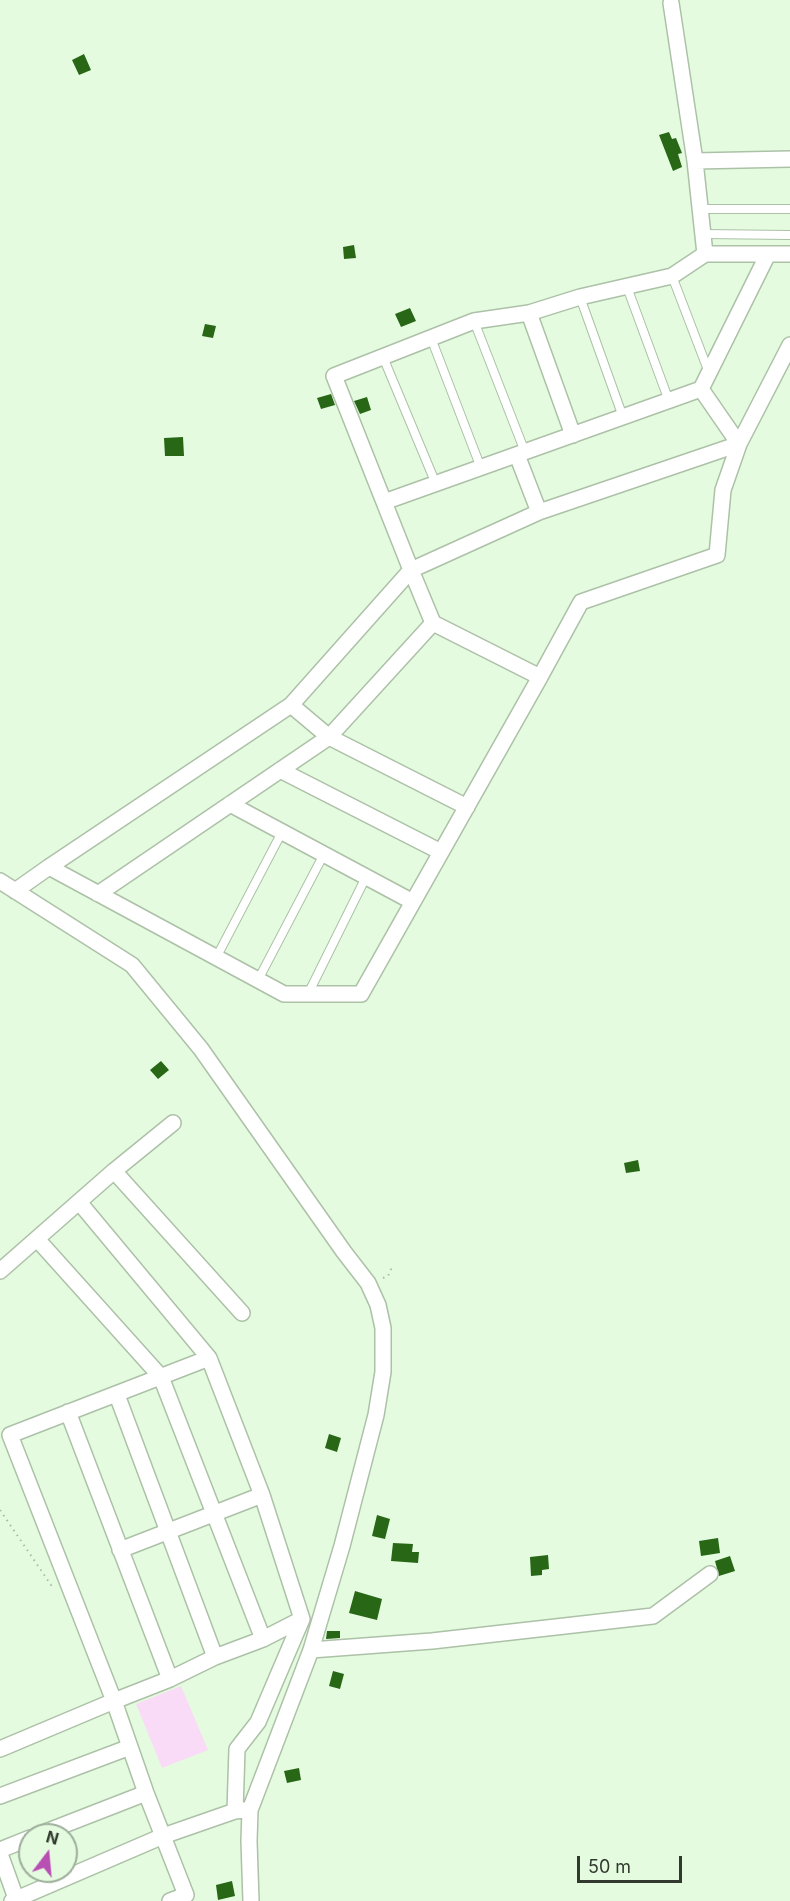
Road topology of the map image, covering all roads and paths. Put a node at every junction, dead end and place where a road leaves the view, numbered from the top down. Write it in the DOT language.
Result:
graph roads {
  1 [pos="672,1"];
  2 [pos="790,159"];
  3 [pos="695,161"];
  4 [pos="699,209"];
  5 [pos="790,209"];
  6 [pos="703,234"];
  7 [pos="790,235"];
  8 [pos="705,254"];
  9 [pos="768,254"];
  10 [pos="790,254"];
  11 [pos="672,276"];
  12 [pos="627,287"];
  13 [pos="580,297"];
  14 [pos="530,314"];
  15 [pos="474,321"];
  16 [pos="431,338"];
  17 [pos="790,345"];
  18 [pos="383,357"];
  19 [pos="709,373"];
  20 [pos="701,389"];
  21 [pos="669,401"];
  22 [pos="623,417"];
  23 [pos="573,435"];
  24 [pos="739,444"];
  25 [pos="521,453"];
  26 [pos="481,468"];
  27 [pos="436,484"];
  28 [pos="384,502"];
  29 [pos="539,512"];
  30 [pos="411,570"];
  31 [pos="433,623"];
  32 [pos="540,677"];
  33 [pos="291,705"];
  34 [pos="328,737"];
  35 [pos="280,771"];
  36 [pos="231,804"];
  37 [pos="467,807"];
  38 [pos="282,832"];
  39 [pos="441,852"];
  40 [pos="324,854"];
  41 [pos="49,867"];
  42 [pos="366,877"];
  43 [pos="0,881"];
  44 [pos="15,891"];
  45 [pos="98,894"];
  46 [pos="413,902"];
  47 [pos="216,958"];
  48 [pos="258,980"];
  49 [pos="307,994"];
  50 [pos="172,1123"];
  51 [pos="114,1171"];
  52 [pos="79,1202"];
  53 [pos="37,1239"];
  54 [pos="393,1265"];
  55 [pos="0,1271"];
  56 [pos="368,1284"];
  57 [pos="242,1313"];
  58 [pos="209,1358"];
  59 [pos="161,1377"];
  60 [pos="117,1395"];
  61 [pos="68,1412"];
  62 [pos="5,1429"];
  63 [pos="262,1495"];
  64 [pos="0,1510"];
  65 [pos="214,1514"];
  66 [pos="169,1531"];
  67 [pos="120,1550"];
  68 [pos="710,1574"];
  69 [pos="67,1578"];
  70 [pos="302,1619"];
  71 [pos="262,1639"];
  72 [pos="312,1650"];
  73 [pos="215,1657"];
  74 [pos="170,1679"];
  75 [pos="114,1701"];
  76 [pos="130,1747"];
  77 [pos="0,1749"];
  78 [pos="146,1793"];
  79 [pos="0,1796"];
  80 [pos="243,1810"];
  81 [pos="69,1823"];
  82 [pos="163,1836"];
  83 [pos="18,1843"];
  84 [pos="0,1850"];
  85 [pos="0,1854"];
  86 [pos="15,1900"];
  87 [pos="170,1901"];
  88 [pos="251,1901"];
  1 -- 3 [label="street"];
  2 -- 3 [label="street"];
  3 -- 4 [label="street"];
  4 -- 5 [label="lane"];
  4 -- 6 [label="street"];
  6 -- 7 [label="lane"];
  6 -- 8 [label="street"];
  8 -- 9 [label="street"];
  8 -- 11 [label="street"];
  9 -- 10 [label="street"];
  9 -- 19 [label="street"];
  11 -- 12 [label="street"];
  11 -- 19 [label="lane"];
  12 -- 13 [label="street"];
  12 -- 21 [label="lane"];
  13 -- 14 [label="street"];
  13 -- 22 [label="lane"];
  14 -- 15 [label="street"];
  14 -- 23 [label="street"];
  15 -- 16 [label="street"];
  15 -- 25 [label="lane"];
  16 -- 18 [label="street"];
  16 -- 26 [label="lane"];
  17 -- 24 [label="street"];
  18 -- 27 [label="lane"];
  18 -- 28 [label="street"];
  19 -- 20 [label="street"];
  20 -- 21 [label="street"];
  20 -- 24 [label="street"];
  21 -- 22 [label="street"];
  22 -- 23 [label="street"];
  23 -- 25 [label="street"];
  24 -- 29 [label="street"];
  24 -- 32 [label="street"];
  25 -- 26 [label="street"];
  25 -- 29 [label="street"];
  26 -- 27 [label="street"];
  27 -- 28 [label="street"];
  28 -- 30 [label="street"];
  29 -- 30 [label="street"];
  30 -- 31 [label="street"];
  30 -- 33 [label="street"];
  31 -- 32 [label="street"];
  31 -- 34 [label="street"];
  32 -- 37 [label="street"];
  33 -- 34 [label="street"];
  33 -- 41 [label="street"];
  34 -- 35 [label="street"];
  34 -- 37 [label="street"];
  35 -- 36 [label="street"];
  35 -- 39 [label="street"];
  36 -- 38 [label="street"];
  36 -- 45 [label="street"];
  37 -- 39 [label="street"];
  38 -- 40 [label="street"];
  38 -- 47 [label="lane"];
  39 -- 46 [label="street"];
  40 -- 42 [label="street"];
  40 -- 48 [label="lane"];
  41 -- 44 [label="street"];
  41 -- 45 [label="street"];
  42 -- 46 [label="street"];
  42 -- 49 [label="lane"];
  43 -- 44 [label="street"];
  44 -- 56 [label="street"];
  45 -- 47 [label="street"];
  46 -- 49 [label="street"];
  47 -- 48 [label="street"];
  48 -- 49 [label="street"];
  50 -- 51 [label="street"];
  51 -- 52 [label="street"];
  51 -- 57 [label="street"];
  52 -- 53 [label="street"];
  52 -- 58 [label="street"];
  53 -- 55 [label="street"];
  53 -- 59 [label="street"];
  54 -- 56 [label="path"];
  56 -- 72 [label="street"];
  58 -- 59 [label="street"];
  58 -- 63 [label="street"];
  59 -- 60 [label="street"];
  59 -- 65 [label="street"];
  60 -- 61 [label="street"];
  60 -- 66 [label="street"];
  61 -- 62 [label="street"];
  61 -- 67 [label="street"];
  62 -- 69 [label="street"];
  63 -- 65 [label="street"];
  63 -- 70 [label="street"];
  64 -- 69 [label="path"];
  65 -- 66 [label="street"];
  65 -- 71 [label="street"];
  66 -- 67 [label="street"];
  66 -- 73 [label="street"];
  67 -- 74 [label="street"];
  68 -- 72 [label="street"];
  69 -- 75 [label="street"];
  70 -- 71 [label="street"];
  70 -- 80 [label="street"];
  71 -- 73 [label="street"];
  72 -- 80 [label="street"];
  73 -- 74 [label="street"];
  74 -- 75 [label="street"];
  75 -- 76 [label="street"];
  75 -- 77 [label="street"];
  76 -- 78 [label="street"];
  76 -- 79 [label="street"];
  78 -- 81 [label="street"];
  78 -- 82 [label="street"];
  80 -- 82 [label="street"];
  80 -- 88 [label="street"];
  82 -- 86 [label="street"];
  82 -- 87 [label="street"];
  83 -- 84 [label="street"];
  85 -- 86 [label="street"];
}
